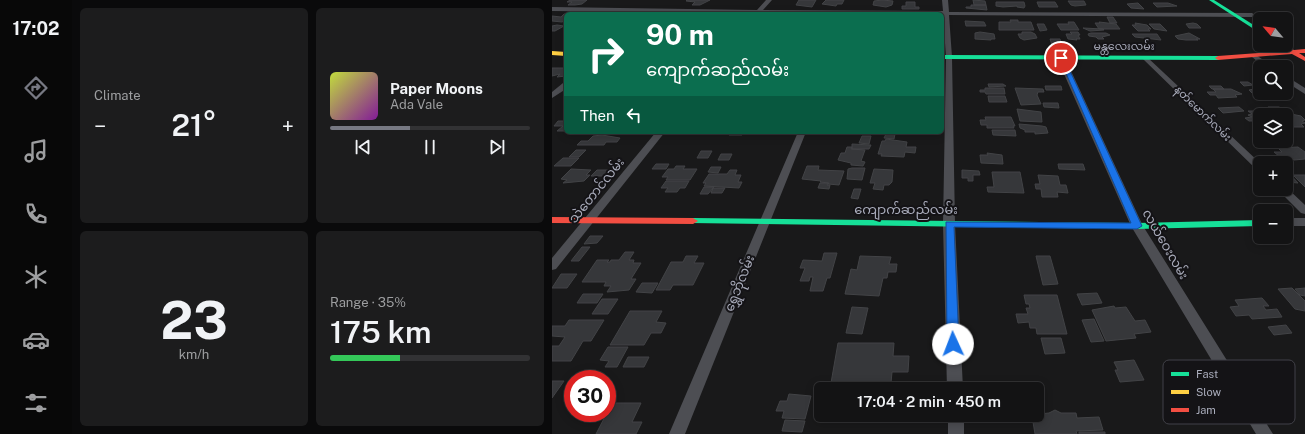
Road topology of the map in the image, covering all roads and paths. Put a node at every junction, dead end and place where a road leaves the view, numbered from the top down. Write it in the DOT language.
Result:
graph roads {
  1 [pos="769,0"];
  2 [pos="945,0"];
  3 [pos="1211,0"];
  4 [pos="1227,0"];
  5 [pos="552,9"];
  6 [pos="706,12"];
  7 [pos="759,12"];
  8 [pos="946,14"];
  9 [pos="1235,15"];
  10 [pos="1253,15"];
  11 [pos="1253,17"];
  12 [pos="1253,27"];
  13 [pos="1305,51"];
  14 [pos="1293,52"];
  15 [pos="552,53"];
  16 [pos="564,54"];
  17 [pos="1254,56"];
  18 [pos="945,57"];
  19 [pos="1061,58"];
  20 [pos="1145,58"];
  21 [pos="1260,60"];
  22 [pos="1305,60"];
  23 [pos="1293,83"];
  24 [pos="564,87"];
  25 [pos="1305,92"];
  26 [pos="552,96"];
  27 [pos="659,134"];
  28 [pos="801,134"];
  29 [pos="1253,161"];
  30 [pos="1289,196"];
  31 [pos="1305,211"];
  32 [pos="552,220"];
  33 [pos="589,221"];
  34 [pos="764,222"];
  35 [pos="1293,222"];
  36 [pos="1305,222"];
  37 [pos="1253,223"];
  38 [pos="949,224"];
  39 [pos="1137,226"];
  40 [pos="552,266"];
  41 [pos="1219,360"];
  42 [pos="955,382"];
  43 [pos="956,422"];
  44 [pos="1259,424"];
  45 [pos="677,434"];
  46 [pos="956,434"];
  47 [pos="1265,434"];
  1 -- 7 [label="street"];
  2 -- 8 [label="street"];
  3 -- 9 [label="main road"];
  4 -- 10 [label="main road"];
  5 -- 6 [label="street"];
  8 -- 9 [label="street"];
  8 -- 18 [label="street"];
  9 -- 11 [label="street"];
  9 -- 12 [label="main road"];
  13 -- 14 [label="main road, မန္တလေးလမ်း"];
  14 -- 17 [label="main road, မန္တလေးလမ်း"];
  14 -- 22 [label="main road"];
  15 -- 16 [label="main road"];
  17 -- 20 [label="main road, မန္တလေးလမ်း"];
  17 -- 21 [label="street"];
  18 -- 19 [label="main road, မန္တလေးလမ်း"];
  18 -- 38 [label="street"];
  19 -- 20 [label="main road, မန္တလေးလမ်း"];
  19 -- 39 [label="street, လယ်ဝေးလမ်း"];
  20 -- 29 [label="street, နတ်မောက်လမ်း"];
  23 -- 25 [label="street"];
  24 -- 26 [label="street"];
  27 -- 33 [label="street, သဲတောင်လမ်း"];
  28 -- 34 [label="street, ရွှေဘိုလမ်း"];
  30 -- 31 [label="street"];
  32 -- 33 [label="main road, ကျောက်ဆည်လမ်း"];
  33 -- 34 [label="main road, ကျောက်ဆည်လမ်း"];
  33 -- 40 [label="street, သဲတောင်လမ်း"];
  34 -- 38 [label="main road, ကျောက်ဆည်လမ်း"];
  34 -- 45 [label="street, ရွှေဘိုလမ်း"];
  35 -- 36 [label="street"];
  37 -- 39 [label="main road, ကျောက်ဆည်လမ်း"];
  38 -- 39 [label="main road, ကျောက်ဆည်လမ်း"];
  38 -- 42 [label="street"];
  39 -- 41 [label="street, လယ်ဝေးလမ်း"];
  43 -- 46 [label="street"];
  44 -- 47 [label="street, လယ်ဝေးလမ်း"];
}
